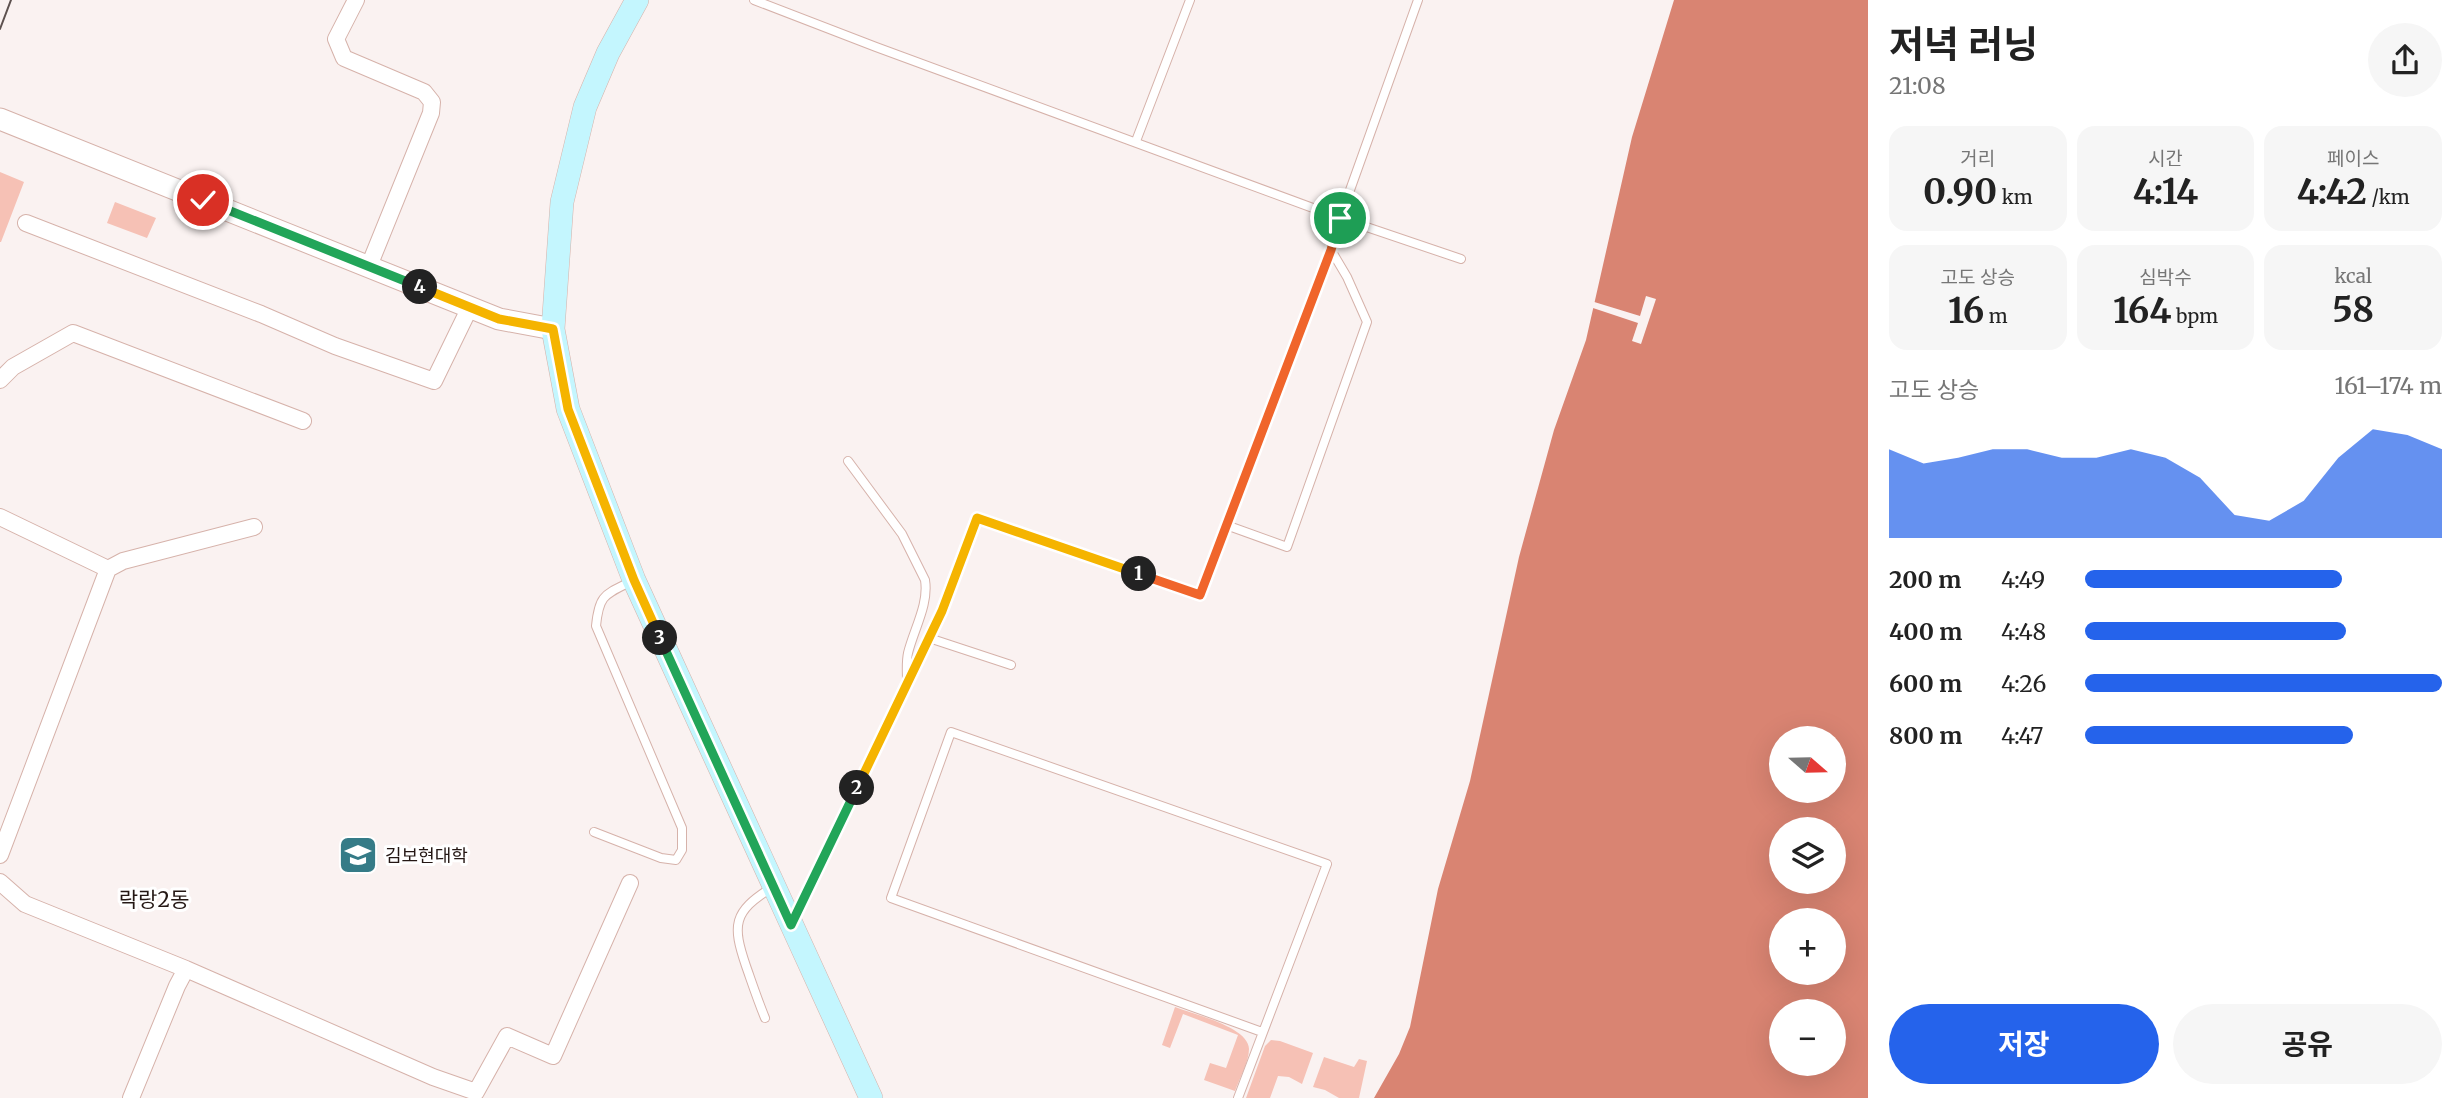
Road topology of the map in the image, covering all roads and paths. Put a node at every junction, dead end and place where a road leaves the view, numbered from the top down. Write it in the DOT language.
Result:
graph roads {
  1 [pos="356,0"];
  2 [pos="637,0"];
  3 [pos="754,0"];
  4 [pos="1190,0"];
  5 [pos="1418,0"];
  6 [pos="0,119"];
  7 [pos="1136,141"];
  8 [pos="1340,218"];
  9 [pos="26,223"];
  10 [pos="1331,250"];
  11 [pos="1461,259"];
  12 [pos="369,266"];
  13 [pos="470,307"];
  14 [pos="553,329"];
  15 [pos="0,380"];
  16 [pos="303,421"];
  17 [pos="848,460"];
  18 [pos="0,517"];
  19 [pos="1226,526"];
  20 [pos="254,527"];
  21 [pos="108,569"];
  22 [pos="634,580"];
  23 [pos="929,638"];
  24 [pos="1011,665"];
  25 [pos="907,684"];
  26 [pos="594,832"];
  27 [pos="0,855"];
  28 [pos="0,882"];
  29 [pos="630,883"];
  30 [pos="774,887"];
  31 [pos="791,925"];
  32 [pos="186,969"];
  33 [pos="765,1018"];
  34 [pos="1262,1032"];
  35 [pos="475,1095"];
  36 [pos="131,1098"];
  37 [pos="871,1098"];
  38 [pos="1238,1098"];
  1 -- 12 [label="street"];
  2 -- 14 [label="main road"];
  3 -- 7 [label="lane"];
  4 -- 7 [label="lane"];
  5 -- 8 [label="lane"];
  6 -- 12 [label="street"];
  7 -- 8 [label="lane"];
  8 -- 10 [label="lane"];
  8 -- 11 [label="lane"];
  9 -- 13 [label="street"];
  10 -- 19 [label="lane"];
  10 -- 19 [label="lane"];
  12 -- 13 [label="street"];
  13 -- 14 [label="street"];
  14 -- 22 [label="main road"];
  15 -- 16 [label="street"];
  17 -- 25 [label="lane"];
  18 -- 21 [label="street"];
  19 -- 23 [label="lane"];
  20 -- 21 [label="street"];
  21 -- 27 [label="street"];
  22 -- 26 [label="lane"];
  22 -- 30 [label="main road"];
  23 -- 24 [label="lane"];
  23 -- 25 [label="lane"];
  25 -- 31 [label="lane"];
  28 -- 32 [label="street"];
  29 -- 35 [label="street"];
  30 -- 31 [label="main road"];
  30 -- 33 [label="lane"];
  31 -- 37 [label="main road"];
  32 -- 35 [label="street"];
  32 -- 36 [label="street"];
  34 -- 34 [label="lane"];
  34 -- 38 [label="lane"];
}
